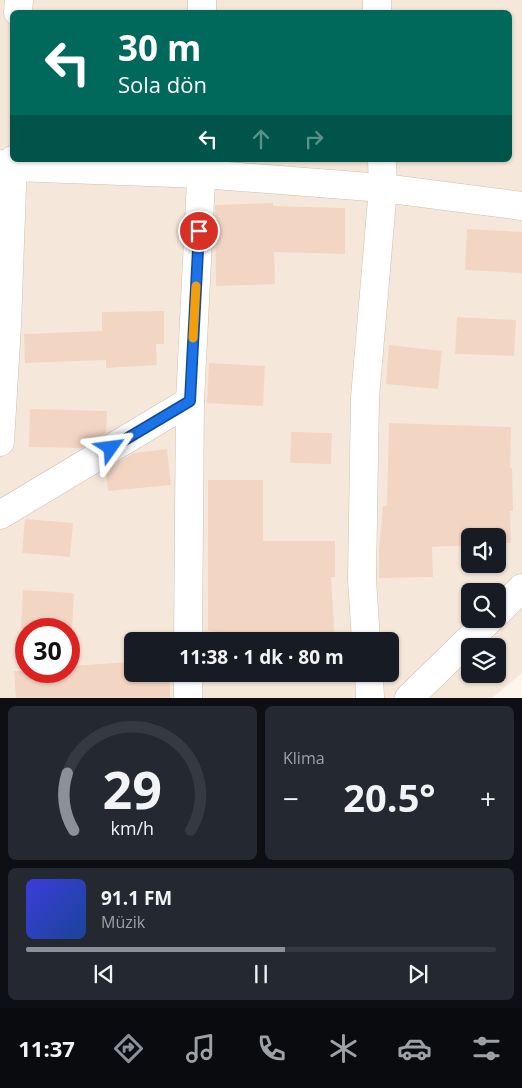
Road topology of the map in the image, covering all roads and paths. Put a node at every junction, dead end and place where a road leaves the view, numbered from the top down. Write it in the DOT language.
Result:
graph roads {
  1 [pos="382,162"];
  2 [pos="8,164"];
  3 [pos="202,167"];
  4 [pos="383,188"];
  5 [pos="522,206"];
  6 [pos="190,401"];
  7 [pos="0,442"];
  8 [pos="0,514"];
  9 [pos="522,588"];
  10 [pos="506,604"];
  11 [pos="481,628"];
  12 [pos="188,632"];
  13 [pos="365,632"];
  14 [pos="188,682"];
  15 [pos="369,682"];
  16 [pos="188,698"];
  17 [pos="370,698"];
  18 [pos="409,698"];
  1 -- 4 [label="street"];
  2 -- 3 [label="street"];
  2 -- 7 [label="street"];
  3 -- 4 [label="street"];
  3 -- 6 [label="street"];
  4 -- 5 [label="street"];
  4 -- 13 [label="street"];
  6 -- 8 [label="street"];
  6 -- 12 [label="street"];
  9 -- 10 [label="street"];
  11 -- 18 [label="street"];
  14 -- 16 [label="street"];
  15 -- 17 [label="street"];
}
